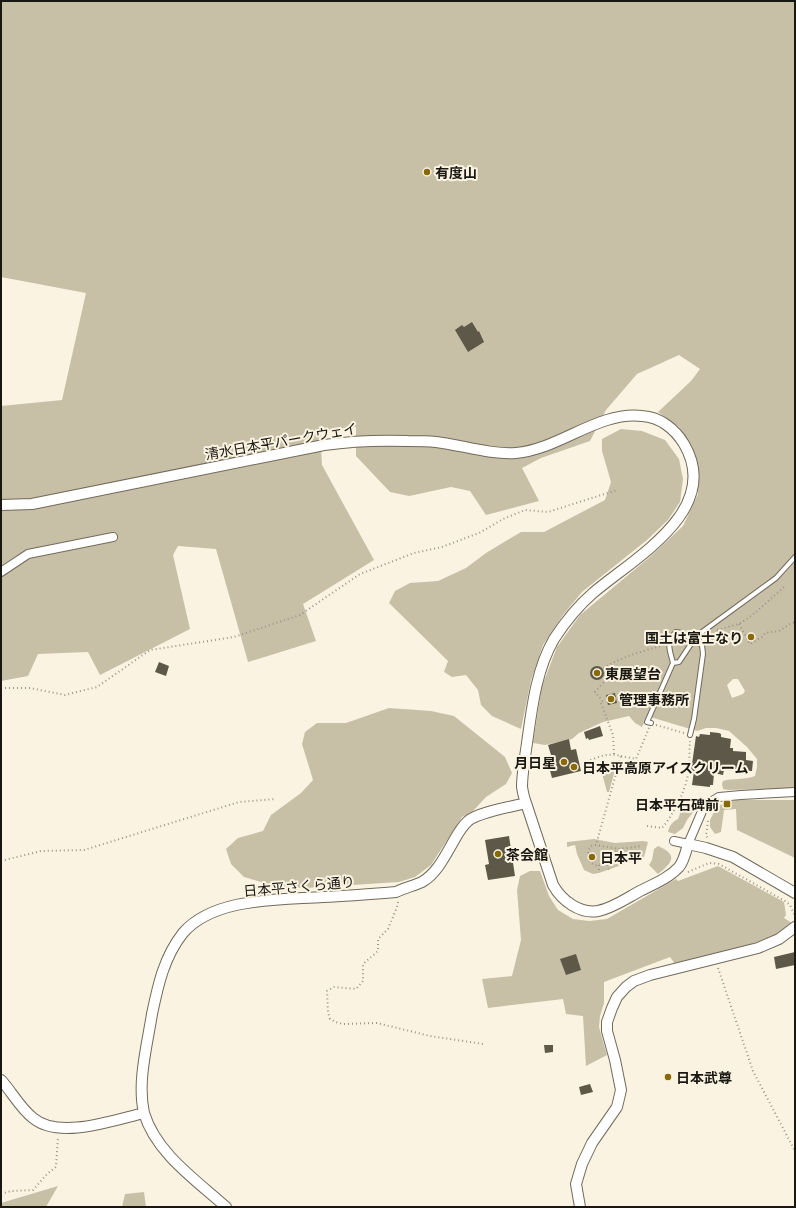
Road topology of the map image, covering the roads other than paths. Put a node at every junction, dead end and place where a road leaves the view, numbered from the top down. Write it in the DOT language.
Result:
graph roads {
  1 [pos="1,505"];
  2 [pos="113,537"];
  3 [pos="795,558"];
  4 [pos="1,572"];
  5 [pos="705,636"];
  6 [pos="693,641"];
  7 [pos="702,645"];
  8 [pos="673,663"];
  9 [pos="651,723"];
  10 [pos="690,735"];
  11 [pos="795,792"];
  12 [pos="526,803"];
  13 [pos="674,841"];
  14 [pos="688,844"];
  15 [pos="795,893"];
  16 [pos="795,927"];
  17 [pos="1,1080"];
  18 [pos="144,1113"];
  19 [pos="226,1207"];
  20 [pos="580,1207"];
  1 -- 12 [label="street, 清水日本平パークウェイ"];
  2 -- 4 [label="street"];
  3 -- 6 [label="lane"];
  5 -- 7 [label="lane"];
  6 -- 7 [label="lane"];
  6 -- 8 [label="lane"];
  6 -- 8 [label="lane"];
  7 -- 10 [label="lane"];
  8 -- 9 [label="lane"];
  11 -- 14 [label="street"];
  12 -- 14 [label="street"];
  12 -- 18 [label="street, 日本平さくら通り"];
  13 -- 14 [label="street"];
  14 -- 15 [label="street"];
  16 -- 20 [label="street"];
  17 -- 18 [label="street"];
  18 -- 19 [label="street, 日本平さくら通り"];
}
